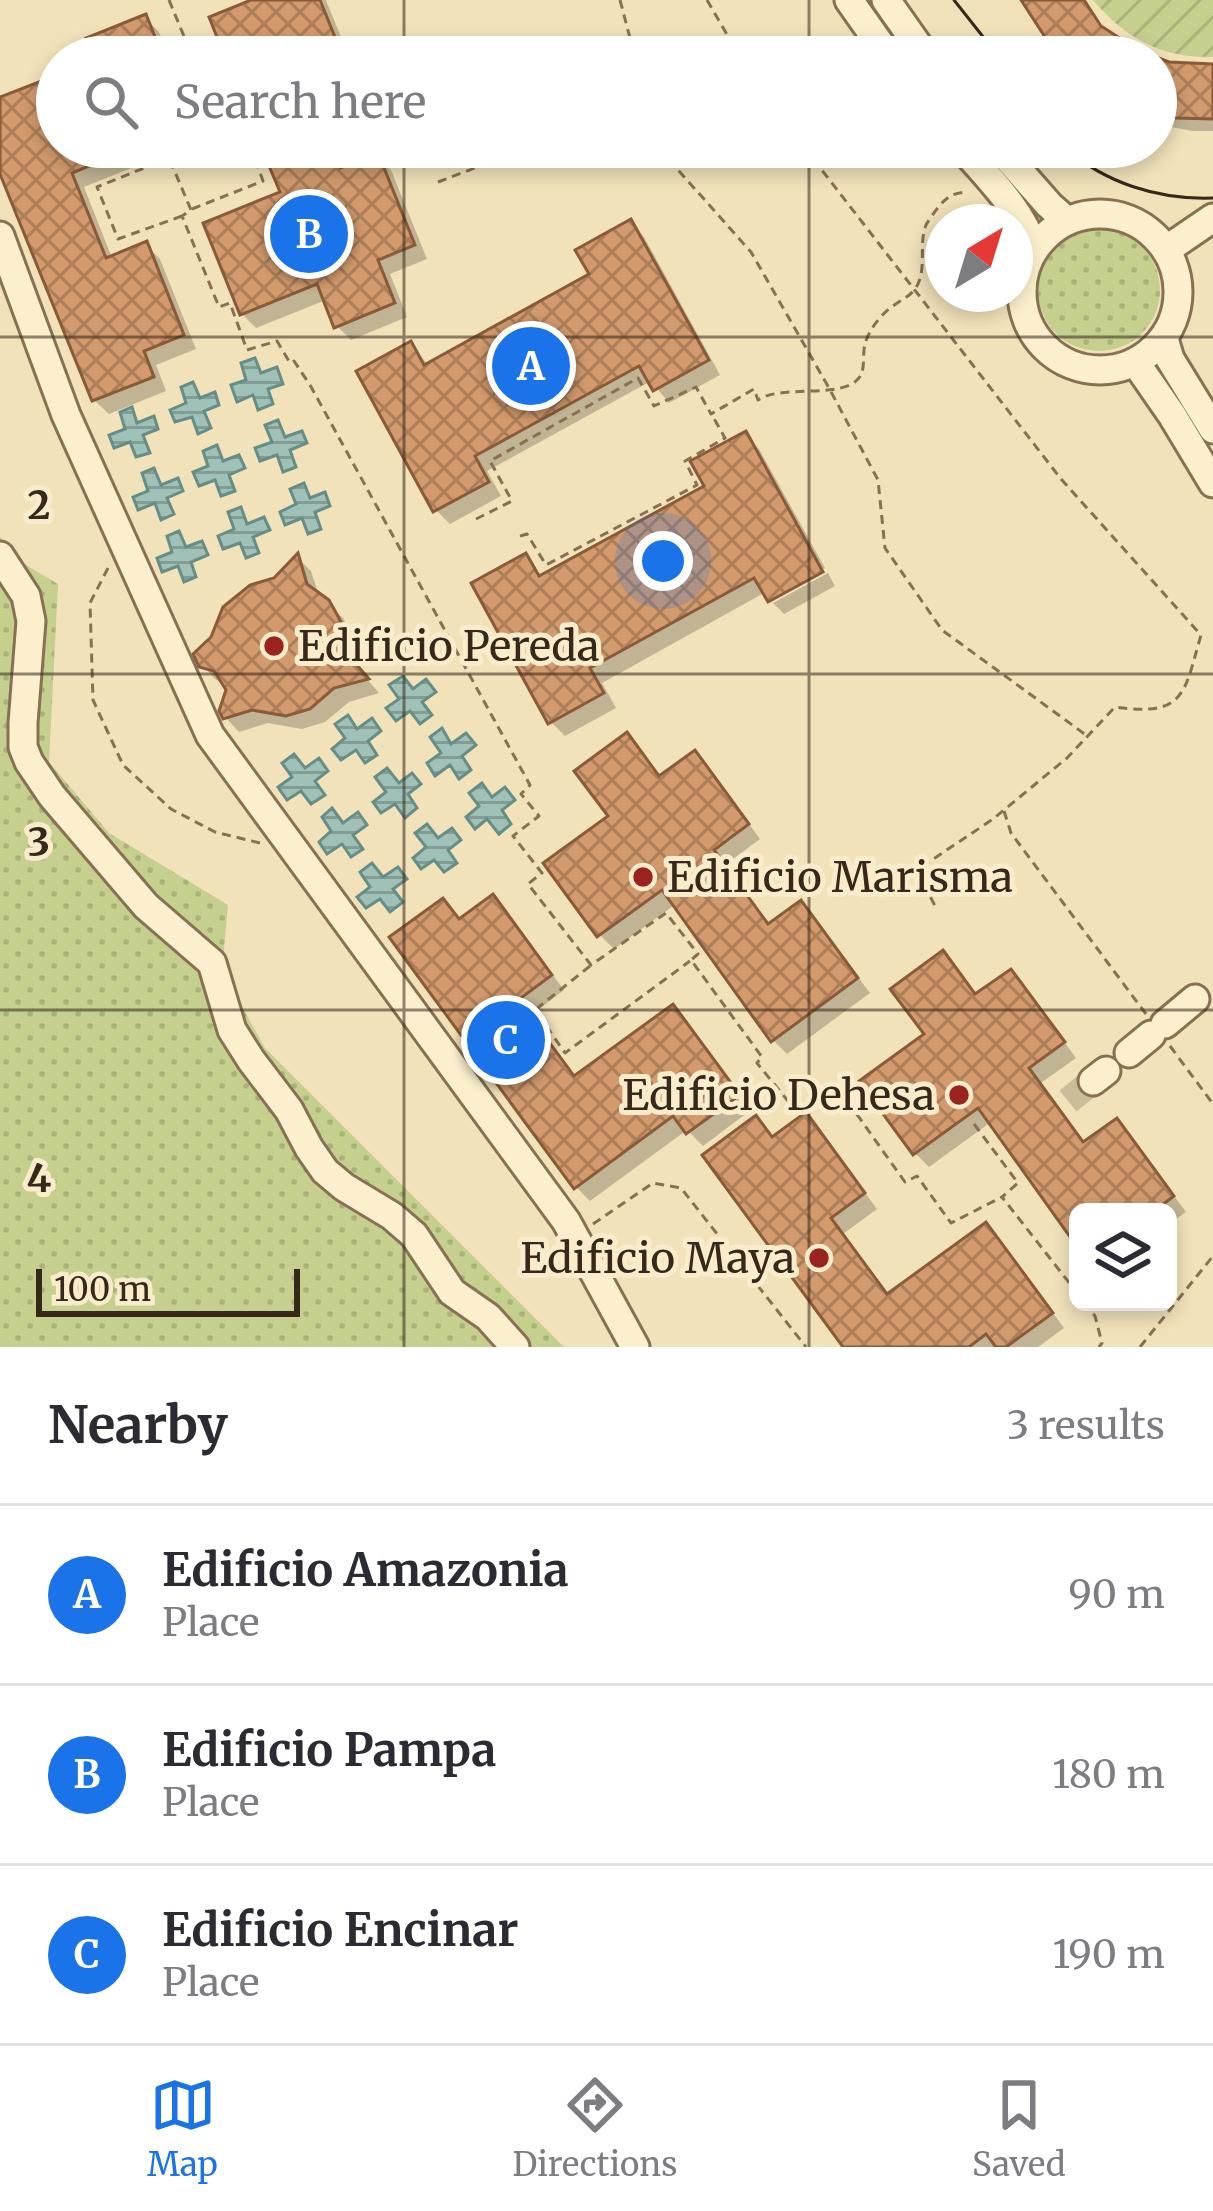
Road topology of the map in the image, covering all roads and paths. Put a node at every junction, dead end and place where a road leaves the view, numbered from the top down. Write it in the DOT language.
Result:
graph roads {
  1 [pos="169,0"];
  2 [pos="620,0"];
  3 [pos="706,0"];
  4 [pos="849,0"];
  5 [pos="886,0"];
  6 [pos="184,36"];
  7 [pos="629,36"];
  8 [pos="727,36"];
  9 [pos="875,36"];
  10 [pos="911,36"];
  11 [pos="149,168"];
  12 [pos="173,168"];
  13 [pos="258,168"];
  14 [pos="475,168"];
  15 [pos="676,168"];
  16 [pos="820,168"];
  17 [pos="980,168"];
  18 [pos="1016,168"];
  19 [pos="438,182"];
  20 [pos="997,188"];
  21 [pos="190,210"];
  22 [pos="182,216"];
  23 [pos="1213,218"];
  24 [pos="1066,220"];
  25 [pos="0,236"];
  26 [pos="1034,248"];
  27 [pos="1166,250"];
  28 [pos="915,290"];
  29 [pos="1164,339"];
  30 [pos="1136,363"];
  31 [pos="829,388"];
  32 [pos="711,414"];
  33 [pos="1213,429"];
  34 [pos="1213,483"];
  35 [pos="476,519"];
  36 [pos="520,536"];
  37 [pos="122,540"];
  38 [pos="0,556"];
  39 [pos="1087,736"];
  40 [pos="1004,810"];
  41 [pos="295,852"];
  42 [pos="937,910"];
  43 [pos="692,960"];
  44 [pos="591,965"];
  45 [pos="1195,999"];
  46 [pos="1150,1031"];
  47 [pos="1213,1103"];
  48 [pos="974,1124"];
  49 [pos="1002,1197"];
  50 [pos="596,1222"];
  51 [pos="1213,1256"];
  52 [pos="1069,1283"];
  53 [pos="1091,1311"];
  54 [pos="515,1347"];
  55 [pos="635,1347"];
  56 [pos="806,1347"];
  57 [pos="1099,1347"];
  58 [pos="1140,1347"];
  1 -- 6 [label="path"];
  2 -- 7 [label="path"];
  3 -- 8 [label="path"];
  4 -- 9 [label="street"];
  5 -- 10 [label="street"];
  11 -- 22 [label="path"];
  12 -- 21 [label="path"];
  13 -- 21 [label="path"];
  14 -- 19 [label="path"];
  15 -- 31 [label="path"];
  16 -- 28 [label="path"];
  17 -- 20 [label="street"];
  18 -- 24 [label="street"];
  20 -- 26 [label="street"];
  20 -- 28 [label="path"];
  21 -- 22 [label="path"];
  22 -- 44 [label="path"];
  23 -- 27 [label="street"];
  24 -- 26 [label="street"];
  24 -- 27 [label="street"];
  25 -- 37 [label="street"];
  26 -- 30 [label="street"];
  27 -- 29 [label="street"];
  28 -- 31 [label="path"];
  28 -- 39 [label="path"];
  29 -- 30 [label="street"];
  29 -- 33 [label="street"];
  30 -- 34 [label="street"];
  31 -- 32 [label="path"];
  31 -- 39 [label="path"];
  32 -- 35 [label="path"];
  32 -- 36 [label="path"];
  37 -- 41 [label="street"];
  37 -- 41 [label="path"];
  38 -- 54 [label="street"];
  39 -- 40 [label="path"];
  40 -- 42 [label="path"];
  40 -- 46 [label="path"];
  41 -- 55 [label="street"];
  43 -- 44 [label="path"];
  43 -- 44 [label="path"];
  43 -- 49 [label="path"];
  45 -- 46 [label="street"];
  46 -- 47 [label="path"];
  48 -- 49 [label="path"];
  49 -- 52 [label="path"];
  50 -- 56 [label="path"];
  51 -- 58 [label="path"];
  53 -- 57 [label="path"];
}
